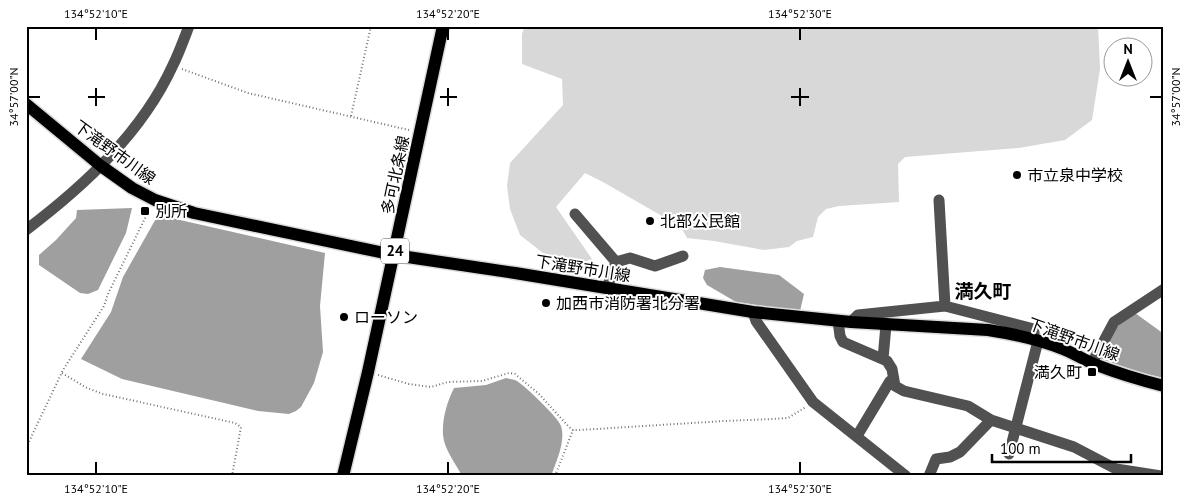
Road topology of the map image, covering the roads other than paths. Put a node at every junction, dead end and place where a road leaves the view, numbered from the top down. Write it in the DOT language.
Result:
graph roads {
  1 [pos="189,26"];
  2 [pos="443,26"];
  3 [pos="26,104"];
  4 [pos="101,166"];
  5 [pos="939,200"];
  6 [pos="575,214"];
  7 [pos="26,230"];
  8 [pos="394,256"];
  9 [pos="683,256"];
  10 [pos="616,262"];
  11 [pos="607,288"];
  12 [pos="1164,289"];
  13 [pos="945,306"];
  14 [pos="753,312"];
  15 [pos="845,322"];
  16 [pos="886,325"];
  17 [pos="1036,340"];
  18 [pos="883,359"];
  19 [pos="1092,363"];
  20 [pos="893,380"];
  21 [pos="1164,386"];
  22 [pos="992,420"];
  23 [pos="1016,428"];
  24 [pos="857,436"];
  25 [pos="1009,454"];
  26 [pos="343,476"];
  27 [pos="906,476"];
  28 [pos="929,476"];
  29 [pos="1162,476"];
  1 -- 4 [label="street"];
  2 -- 8 [label="main road, 多可北条線 / 24"];
  3 -- 4 [label="main road, 下滝野市川線"];
  4 -- 7 [label="street"];
  4 -- 8 [label="main road, 下滝野市川線"];
  5 -- 13 [label="street"];
  6 -- 10 [label="street"];
  8 -- 11 [label="main road, 下滝野市川線"];
  8 -- 26 [label="main road, 多可北条線 / 24"];
  9 -- 10 [label="street"];
  10 -- 11 [label="street"];
  11 -- 14 [label="main road, 下滝野市川線"];
  12 -- 19 [label="street"];
  13 -- 15 [label="street"];
  13 -- 17 [label="street"];
  14 -- 15 [label="main road, 下滝野市川線"];
  14 -- 24 [label="street"];
  15 -- 16 [label="main road, 下滝野市川線"];
  15 -- 18 [label="street"];
  16 -- 17 [label="main road, 下滝野市川線"];
  16 -- 18 [label="street"];
  17 -- 19 [label="main road, 下滝野市川線"];
  17 -- 23 [label="street"];
  18 -- 20 [label="street"];
  19 -- 21 [label="main road, 下滝野市川線"];
  20 -- 22 [label="street"];
  20 -- 24 [label="street"];
  22 -- 23 [label="street"];
  22 -- 28 [label="street"];
  23 -- 25 [label="street"];
  23 -- 29 [label="street"];
  24 -- 27 [label="street"];
}
